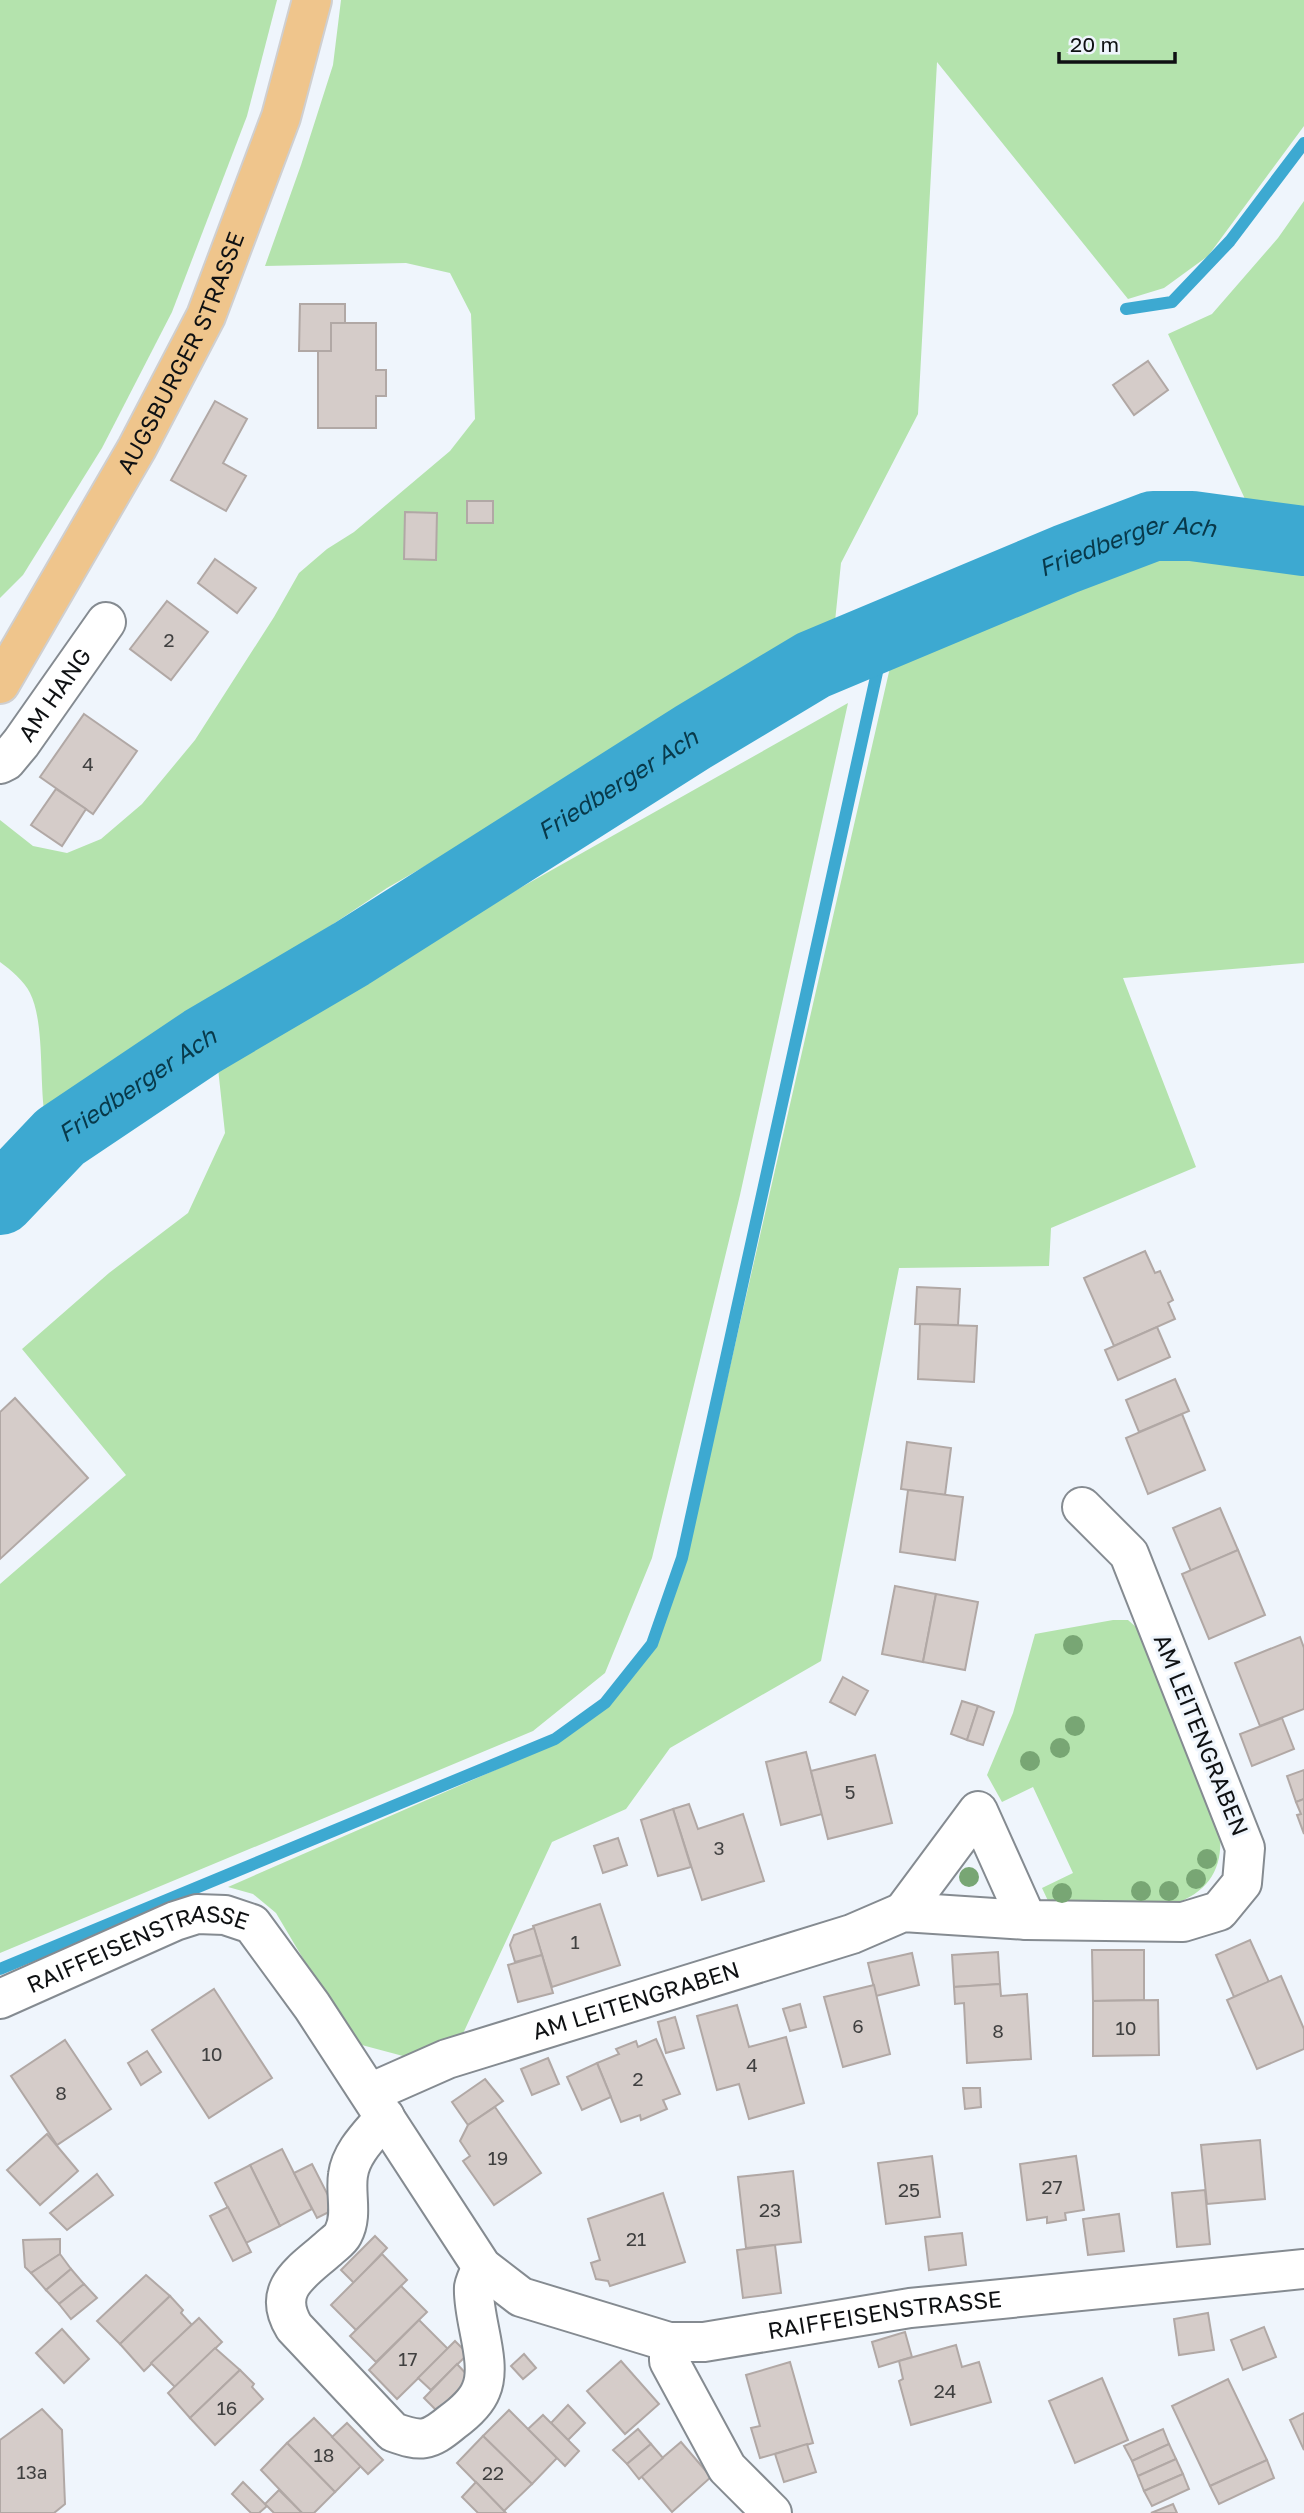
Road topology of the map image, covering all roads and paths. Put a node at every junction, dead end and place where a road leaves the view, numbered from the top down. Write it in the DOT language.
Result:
graph roads {
  1 [pos="312,0"];
  2 [pos="106,622"];
  3 [pos="0,684"];
  4 [pos="0,764"];
  5 [pos="1082,1507"];
  6 [pos="903,1912"];
  7 [pos="1027,1920"];
  8 [pos="0,1999"];
  9 [pos="378,2105"];
  10 [pos="482,2267"];
  11 [pos="1304,2269"];
  12 [pos="669,2342"];
  13 [pos="772,2513"];
  1 -- 3 [label="main road, AUGSBURGER STRASSE"];
  2 -- 4 [label="street, AM HANG"];
  5 -- 7 [label="street, AM LEITENGRABEN"];
  6 -- 7 [label="street, AM LEITENGRABEN"];
  6 -- 7 [label="street"];
  6 -- 9 [label="street, AM LEITENGRABEN"];
  8 -- 9 [label="street, RAIFFEISENSTRASSE"];
  9 -- 10 [label="street, RAIFFEISENSTRASSE"];
  9 -- 10 [label="street"];
  10 -- 12 [label="street, RAIFFEISENSTRASSE"];
  11 -- 12 [label="street, RAIFFEISENSTRASSE"];
  12 -- 13 [label="street"];
}
